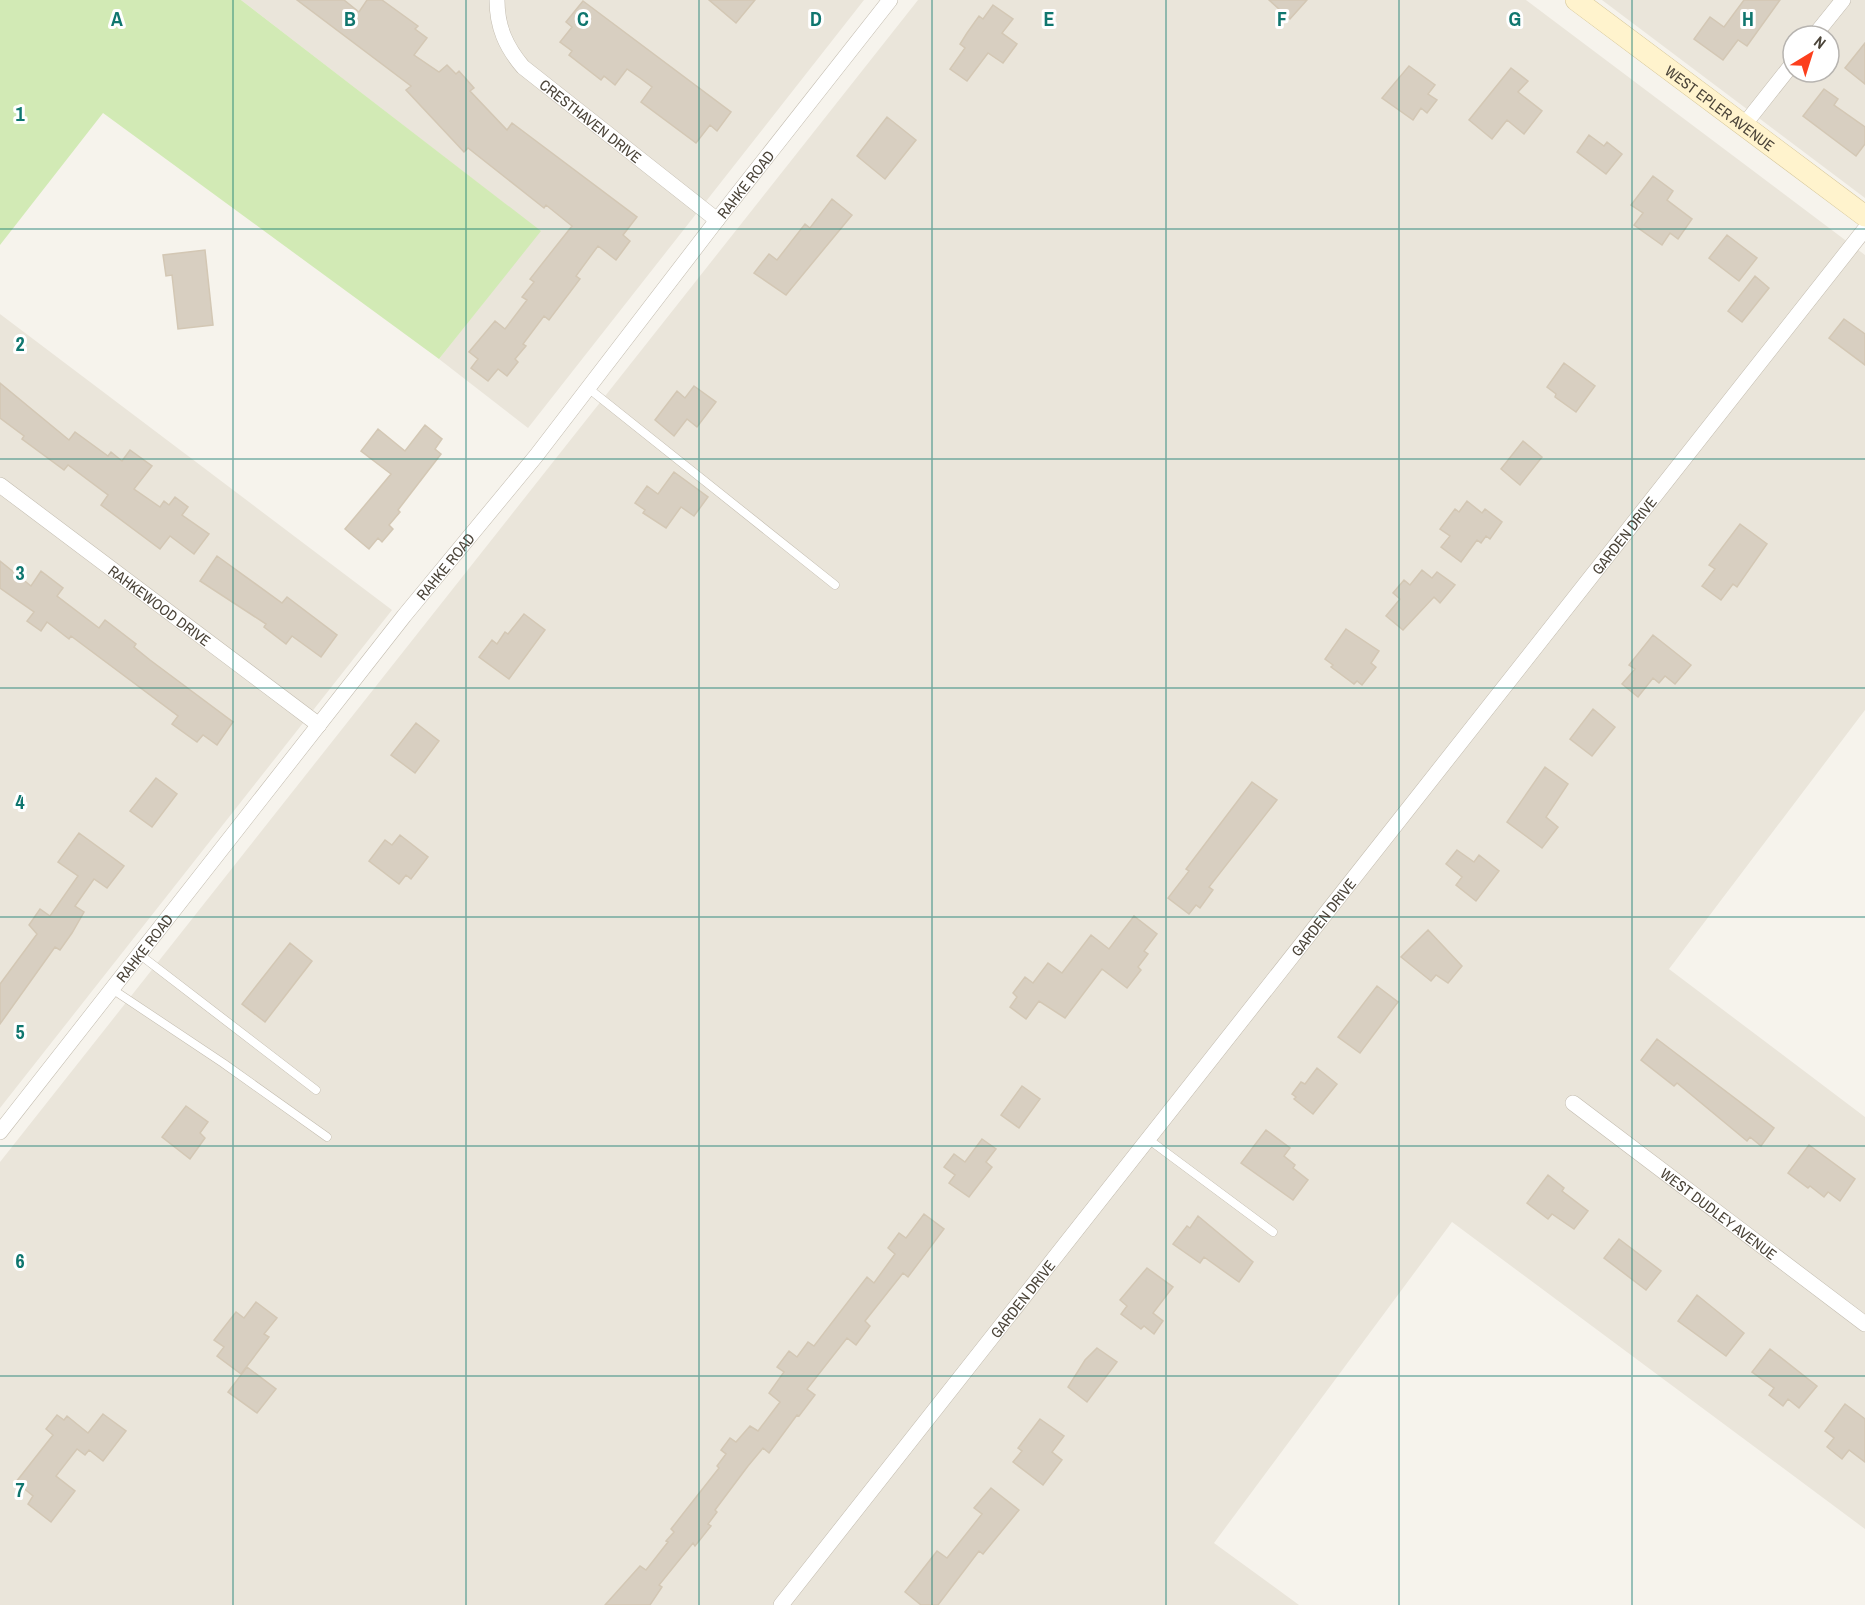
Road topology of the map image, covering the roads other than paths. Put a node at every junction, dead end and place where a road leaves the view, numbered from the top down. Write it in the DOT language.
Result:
graph roads {
  1 [pos="497,0"];
  2 [pos="890,0"];
  3 [pos="1576,0"];
  4 [pos="1843,0"];
  5 [pos="1824,24"];
  6 [pos="1781,78"];
  7 [pos="1744,125"];
  8 [pos="1865,216"];
  9 [pos="717,220"];
  10 [pos="1865,229"];
  11 [pos="588,388"];
  12 [pos="0,485"];
  13 [pos="834,585"];
  14 [pos="319,725"];
  15 [pos="139,954"];
  16 [pos="112,989"];
  17 [pos="316,1090"];
  18 [pos="1574,1103"];
  19 [pos="0,1131"];
  20 [pos="327,1137"];
  21 [pos="1148,1138"];
  22 [pos="1272,1232"];
  23 [pos="1865,1324"];
  24 [pos="781,1605"];
  1 -- 9 [label="street, CRESTHAVEN DRIVE"];
  2 -- 9 [label="street, RAHKE ROAD"];
  3 -- 7 [label="street, WEST EPLER AVENUE"];
  4 -- 5 [label="street"];
  6 -- 7 [label="street"];
  7 -- 8 [label="street, WEST EPLER AVENUE"];
  9 -- 11 [label="street, RAHKE ROAD"];
  10 -- 21 [label="street, GARDEN DRIVE"];
  11 -- 13 [label="lane"];
  11 -- 14 [label="street, RAHKE ROAD"];
  12 -- 14 [label="street, RAHKEWOOD DRIVE"];
  14 -- 15 [label="street, RAHKE ROAD"];
  15 -- 16 [label="street, RAHKE ROAD"];
  15 -- 17 [label="lane"];
  16 -- 19 [label="street, RAHKE ROAD"];
  16 -- 20 [label="lane"];
  18 -- 23 [label="street, WEST DUDLEY AVENUE"];
  21 -- 22 [label="lane"];
  21 -- 24 [label="street, GARDEN DRIVE"];
}
